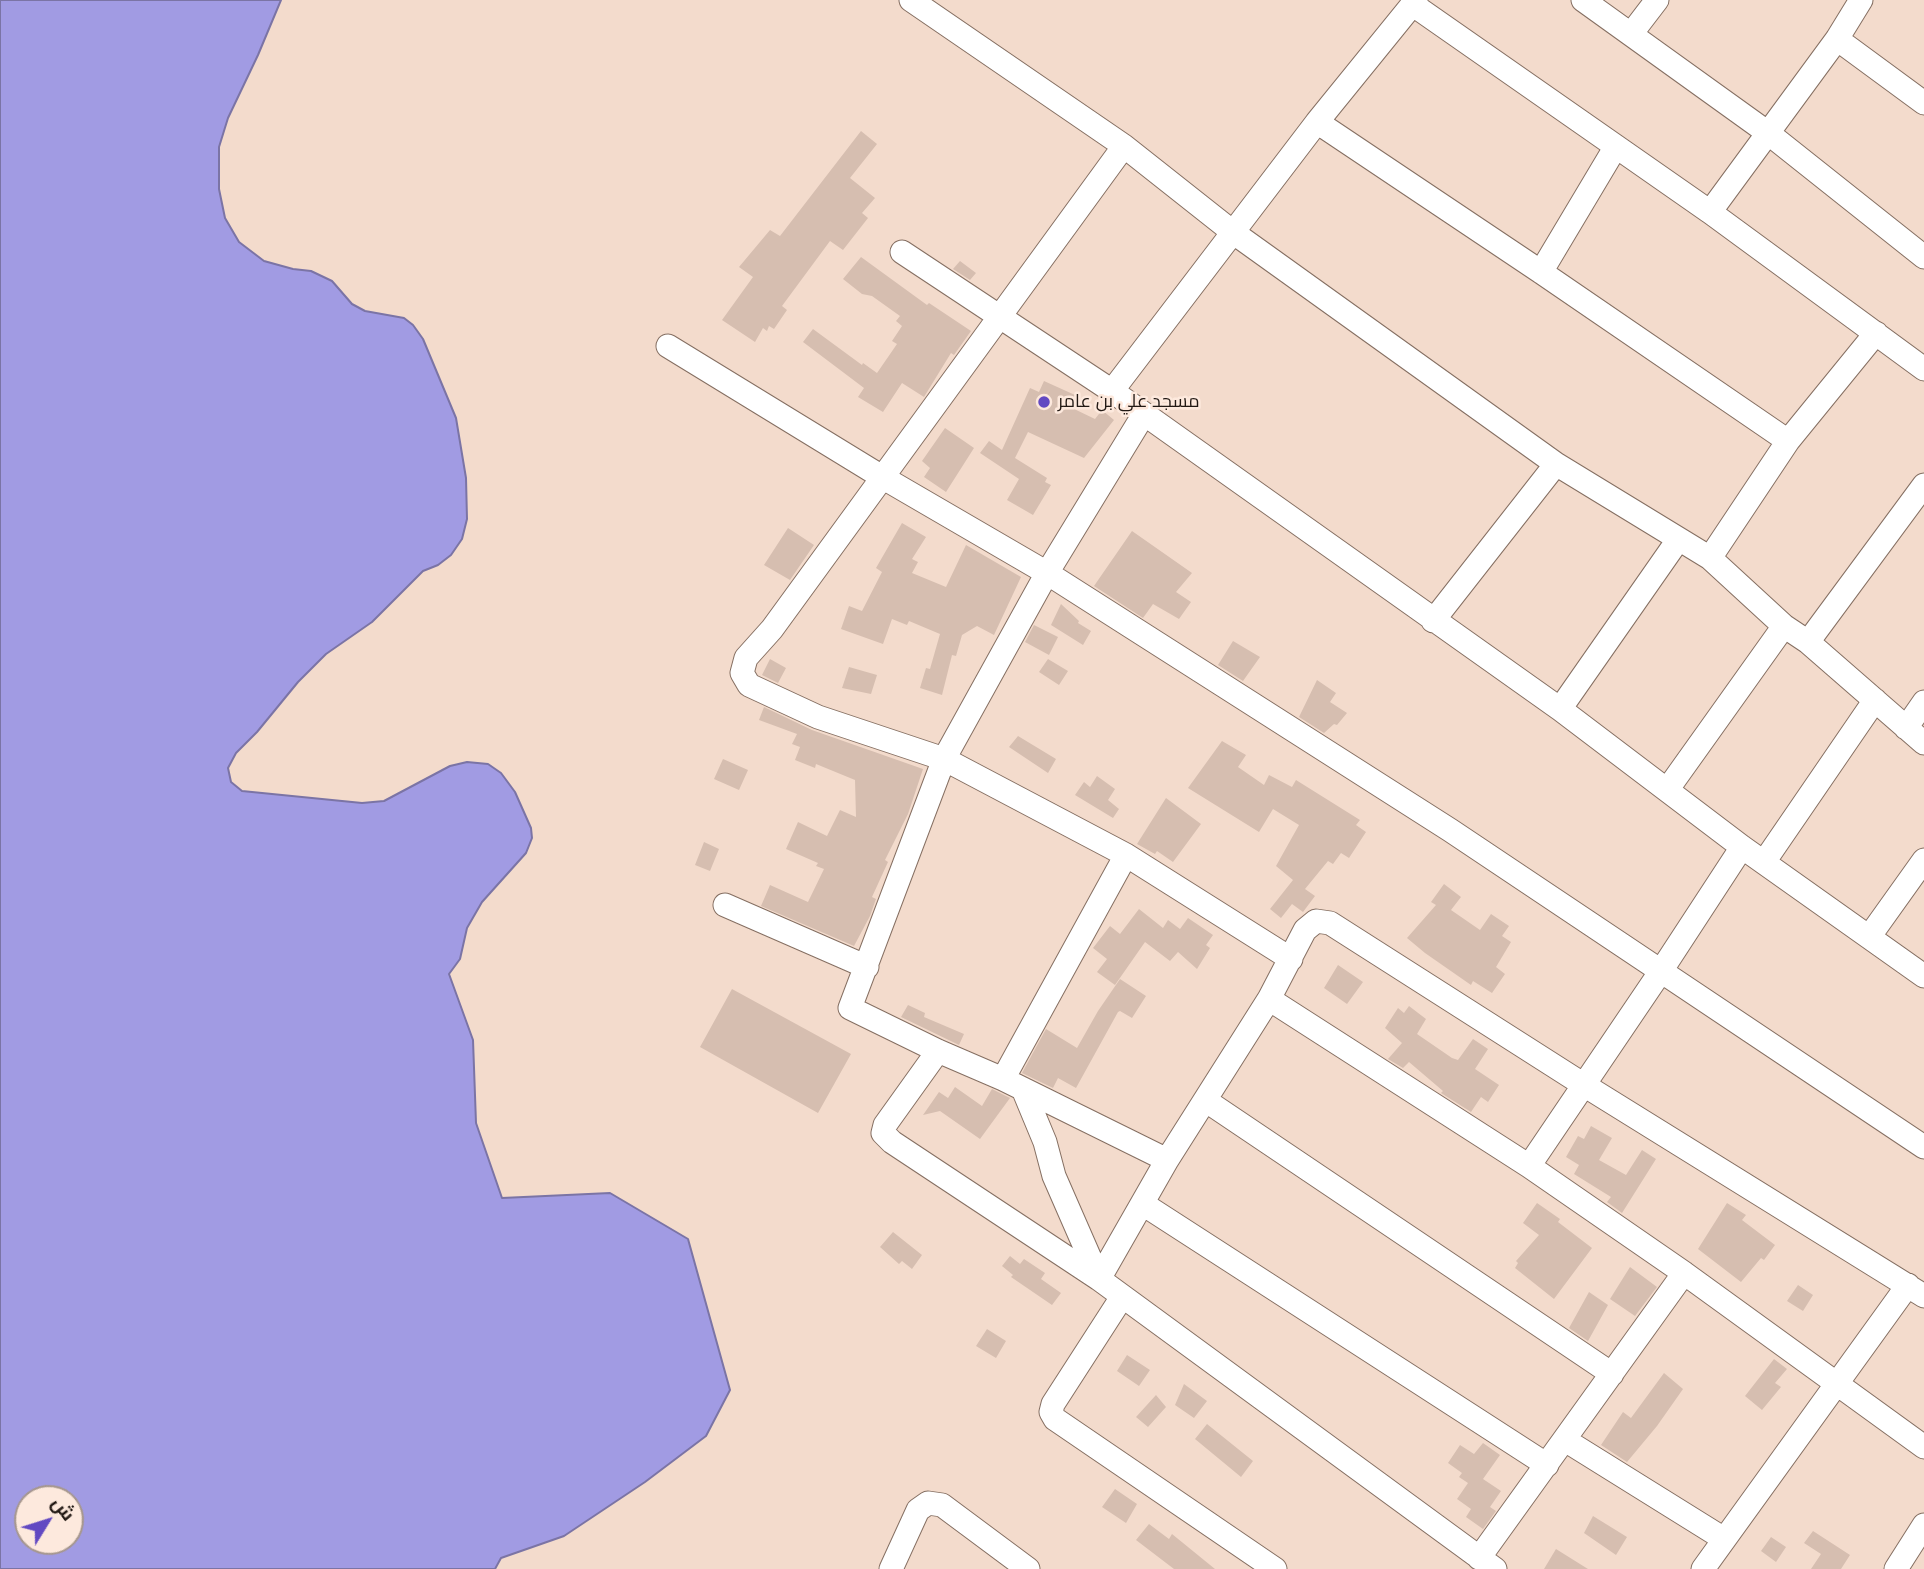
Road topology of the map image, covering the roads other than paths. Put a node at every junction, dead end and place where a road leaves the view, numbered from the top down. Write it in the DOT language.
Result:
graph roads {
  1 [pos="911,0"];
  2 [pos="1583,0"];
  3 [pos="1657,0"];
  4 [pos="1861,0"];
  5 [pos="1414,2"];
  6 [pos="1631,34"];
  7 [pos="1837,39"];
  8 [pos="1924,103"];
  9 [pos="1317,122"];
  10 [pos="1768,133"];
  11 [pos="1124,146"];
  12 [pos="1615,148"];
  13 [pos="1710,212"];
  14 [pos="1234,233"];
  15 [pos="902,252"];
  16 [pos="1924,257"];
  17 [pos="1541,272"];
  18 [pos="998,317"];
  19 [pos="1875,332"];
  20 [pos="668,346"];
  21 [pos="1924,369"];
  22 [pos="1112,391"];
  23 [pos="1144,414"];
  24 [pos="1788,441"];
  25 [pos="1556,464"];
  26 [pos="882,477"];
  27 [pos="1924,485"];
  28 [pos="1678,540"];
  29 [pos="1710,558"];
  30 [pos="1047,573"];
  31 [pos="1433,621"];
  32 [pos="1784,626"];
  33 [pos="1808,642"];
  34 [pos="1875,700"];
  35 [pos="1924,702"];
  36 [pos="1560,709"];
  37 [pos="1906,727"];
  38 [pos="1924,743"];
  39 [pos="944,759"];
  40 [pos="1667,790"];
  41 [pos="1742,846"];
  42 [pos="1126,855"];
  43 [pos="1924,860"];
  44 [pos="1764,862"];
  45 [pos="725,905"];
  46 [pos="1869,937"];
  47 [pos="1291,959"];
  48 [pos="866,967"];
  49 [pos="1661,971"];
  50 [pos="1924,976"];
  51 [pos="1269,999"];
  52 [pos="938,1051"];
  53 [pos="1013,1084"];
  54 [pos="1584,1084"];
  55 [pos="1205,1100"];
  56 [pos="1924,1147"];
  57 [pos="1167,1160"];
  58 [pos="1529,1166"];
  59 [pos="1143,1204"];
  60 [pos="1684,1273"];
  61 [pos="1099,1279"];
  62 [pos="1916,1290"];
  63 [pos="1122,1297"];
  64 [pos="1612,1374"];
  65 [pos="1837,1384"];
  66 [pos="1565,1440"];
  67 [pos="1924,1447"];
  68 [pos="1547,1465"];
  69 [pos="1924,1525"];
  70 [pos="1724,1539"];
  71 [pos="1487,1564"];
  72 [pos="891,1569"];
  73 [pos="1028,1569"];
  74 [pos="1275,1569"];
  75 [pos="1703,1569"];
  76 [pos="1896,1569"];
  1 -- 11 [label="street"];
  2 -- 6 [label="street"];
  3 -- 6 [label="street"];
  4 -- 7 [label="street"];
  5 -- 9 [label="street"];
  5 -- 12 [label="street"];
  6 -- 10 [label="street"];
  7 -- 8 [label="street"];
  7 -- 10 [label="street"];
  9 -- 14 [label="street"];
  9 -- 17 [label="street"];
  10 -- 13 [label="street"];
  10 -- 16 [label="street"];
  11 -- 14 [label="street"];
  11 -- 18 [label="street"];
  12 -- 13 [label="street"];
  12 -- 17 [label="street"];
  13 -- 19 [label="street"];
  14 -- 22 [label="street"];
  14 -- 25 [label="street"];
  15 -- 18 [label="street"];
  17 -- 24 [label="street"];
  18 -- 22 [label="street"];
  18 -- 26 [label="street"];
  19 -- 21 [label="street"];
  19 -- 24 [label="street"];
  20 -- 26 [label="street"];
  22 -- 23 [label="street"];
  23 -- 30 [label="street"];
  23 -- 31 [label="street"];
  24 -- 29 [label="street"];
  25 -- 28 [label="street"];
  25 -- 31 [label="street"];
  26 -- 30 [label="street"];
  26 -- 39 [label="street"];
  27 -- 33 [label="street"];
  28 -- 29 [label="street"];
  28 -- 36 [label="street"];
  29 -- 32 [label="street"];
  30 -- 39 [label="street"];
  30 -- 49 [label="street"];
  31 -- 36 [label="street"];
  32 -- 33 [label="street"];
  32 -- 40 [label="street"];
  33 -- 34 [label="street"];
  34 -- 37 [label="street"];
  34 -- 44 [label="street"];
  35 -- 37 [label="street"];
  36 -- 40 [label="street"];
  37 -- 38 [label="street"];
  39 -- 42 [label="street"];
  39 -- 48 [label="street"];
  40 -- 41 [label="street"];
  41 -- 44 [label="street"];
  41 -- 49 [label="street"];
  42 -- 47 [label="street"];
  42 -- 53 [label="street"];
  43 -- 46 [label="street"];
  44 -- 46 [label="street"];
  45 -- 48 [label="street"];
  46 -- 50 [label="street"];
  47 -- 51 [label="street"];
  47 -- 54 [label="street"];
  48 -- 52 [label="street"];
  49 -- 54 [label="street"];
  49 -- 56 [label="street"];
  51 -- 55 [label="street"];
  51 -- 58 [label="street"];
  52 -- 53 [label="street"];
  52 -- 61 [label="street"];
  53 -- 57 [label="street"];
  53 -- 61 [label="street"];
  54 -- 58 [label="street"];
  54 -- 62 [label="street"];
  55 -- 57 [label="street"];
  55 -- 64 [label="street"];
  57 -- 59 [label="street"];
  58 -- 60 [label="street"];
  59 -- 61 [label="street"];
  59 -- 68 [label="street"];
  60 -- 64 [label="street"];
  60 -- 65 [label="street"];
  61 -- 63 [label="street"];
  62 -- 65 [label="street"];
  63 -- 71 [label="street"];
  63 -- 74 [label="street"];
  64 -- 66 [label="street"];
  65 -- 67 [label="street"];
  65 -- 70 [label="street"];
  66 -- 68 [label="street"];
  66 -- 70 [label="street"];
  68 -- 71 [label="street"];
  69 -- 76 [label="street"];
  70 -- 75 [label="street"];
  72 -- 73 [label="street"];
}
